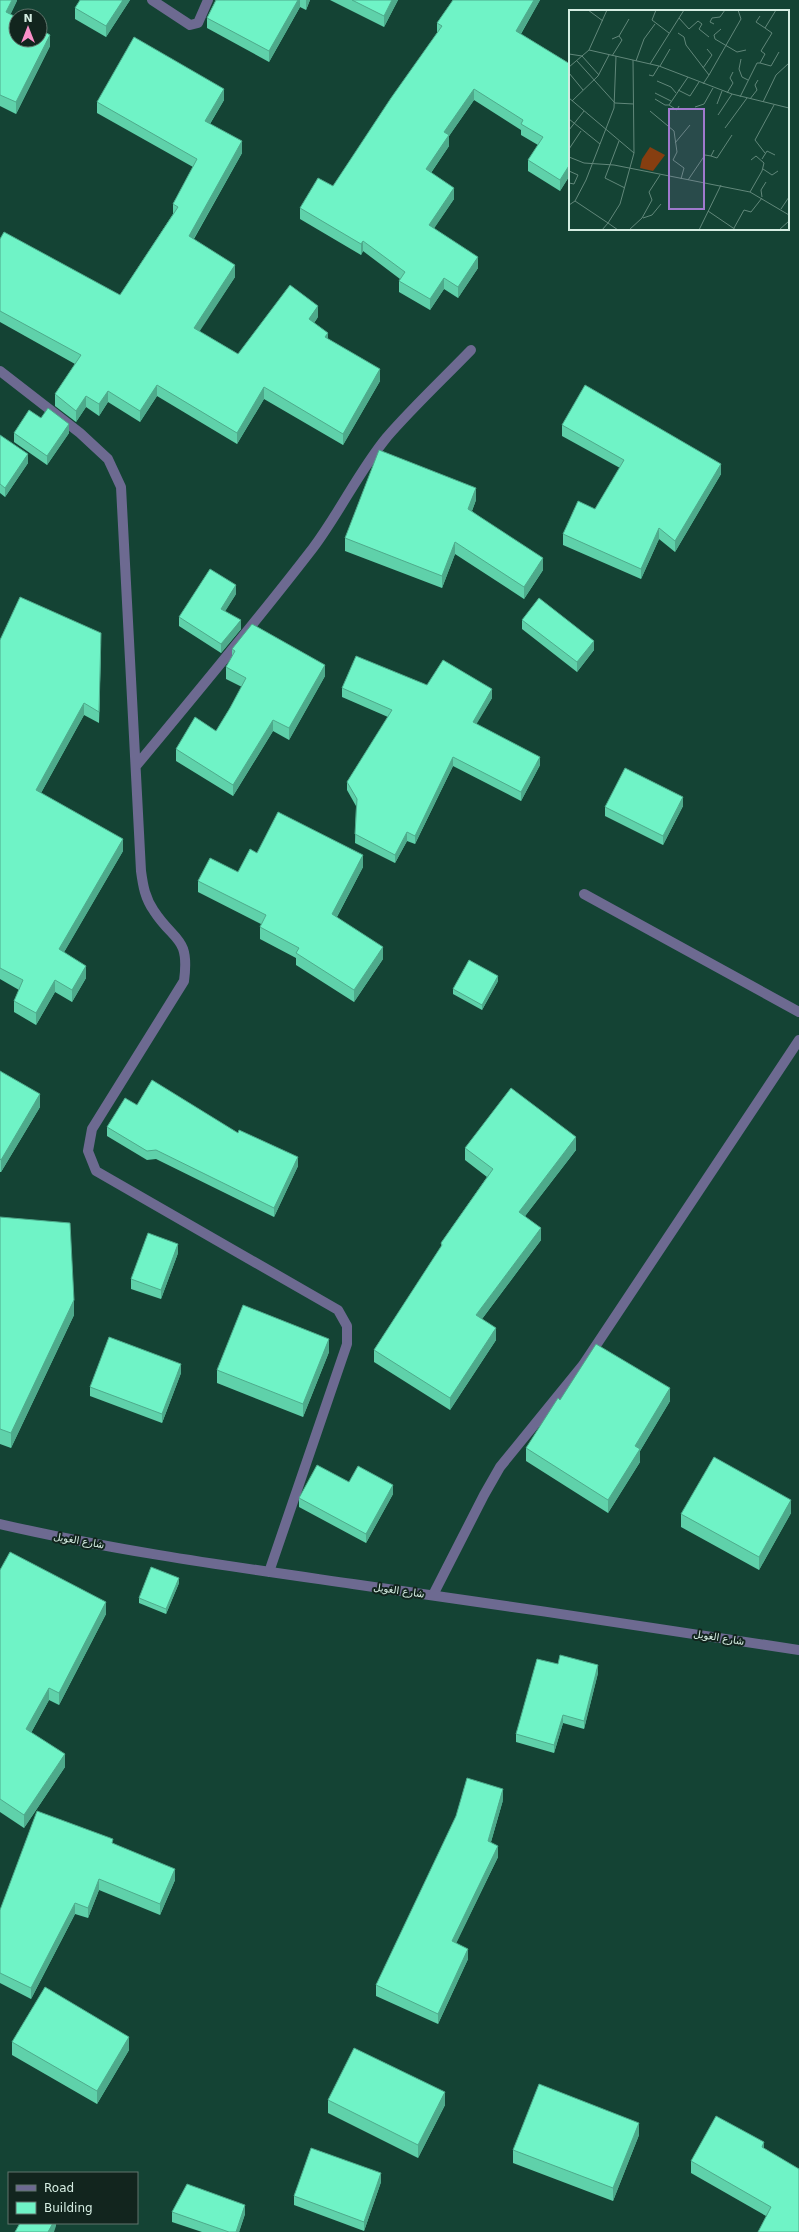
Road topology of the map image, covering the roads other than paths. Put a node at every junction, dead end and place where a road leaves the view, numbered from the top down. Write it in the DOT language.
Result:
graph roads {
  1 [pos="152,0"];
  2 [pos="208,0"];
  3 [pos="471,350"];
  4 [pos="0,371"];
  5 [pos="136,766"];
  6 [pos="584,894"];
  7 [pos="799,1012"];
  8 [pos="799,1040"];
  9 [pos="0,1524"];
  10 [pos="269,1572"];
  11 [pos="433,1595"];
  12 [pos="799,1650"];
  1 -- 2 [label="street"];
  3 -- 5 [label="street"];
  4 -- 5 [label="street"];
  5 -- 10 [label="street"];
  6 -- 7 [label="street"];
  8 -- 11 [label="street"];
  9 -- 10 [label="street, شارع الغويل"];
  10 -- 11 [label="street, شارع الغويل"];
  11 -- 12 [label="street, شارع الغويل"];
}
